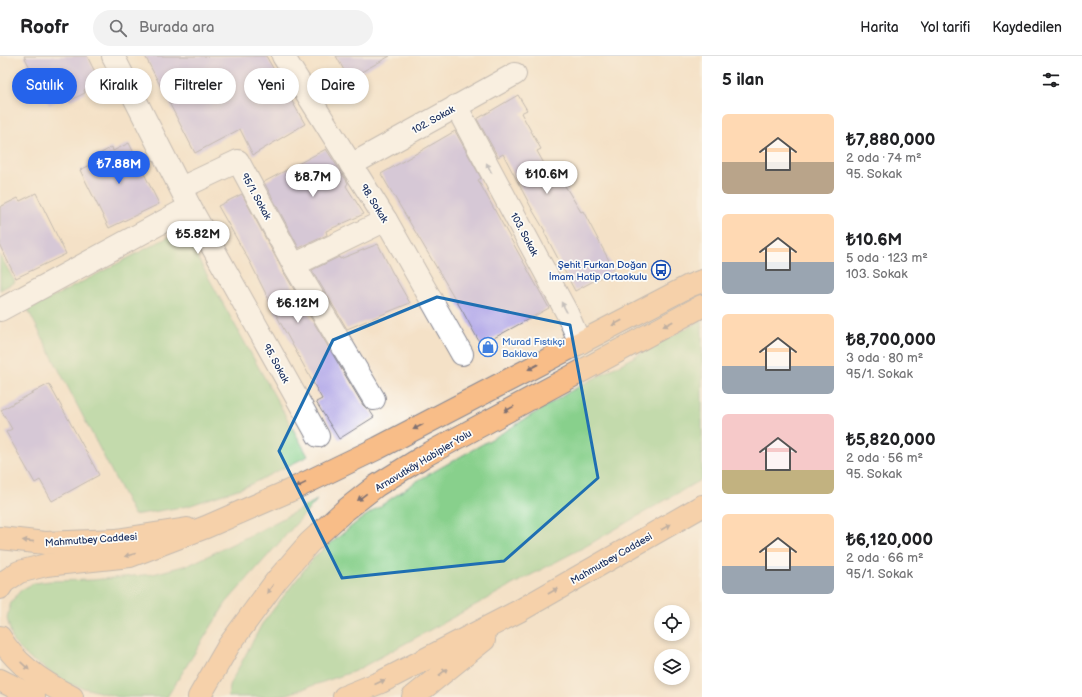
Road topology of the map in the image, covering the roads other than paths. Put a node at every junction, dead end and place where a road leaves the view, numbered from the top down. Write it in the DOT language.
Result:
graph roads {
  1 [pos="113,56"];
  2 [pos="283,56"];
  3 [pos="514,74"];
  4 [pos="456,106"];
  5 [pos="351,164"];
  6 [pos="181,188"];
  7 [pos="190,207"];
  8 [pos="386,220"];
  9 [pos="294,265"];
  10 [pos="698,280"];
  11 [pos="702,306"];
  12 [pos="0,310"];
  13 [pos="580,343"];
  14 [pos="462,354"];
  15 [pos="544,391"];
  16 [pos="374,399"];
  17 [pos="318,436"];
  18 [pos="702,506"];
  19 [pos="206,526"];
  20 [pos="0,538"];
  21 [pos="0,588"];
  22 [pos="519,611"];
  23 [pos="0,637"];
  24 [pos="0,680"];
  25 [pos="34,697"];
  26 [pos="72,697"];
  27 [pos="199,697"];
  28 [pos="344,697"];
  29 [pos="413,697"];
  1 -- 6 [label="street, 95. Sokak"];
  2 -- 5 [label="street, 98. Sokak"];
  3 -- 4 [label="street, 102. Sokak"];
  4 -- 5 [label="street, 102. Sokak"];
  13 -- 4 [label="street, 103. Sokak, one-way"];
  5 -- 8 [label="street, 98. Sokak"];
  6 -- 7 [label="street, 95. Sokak"];
  6 -- 9 [label="street, 95/1. Sokak"];
  7 -- 12 [label="street"];
  7 -- 17 [label="street, 95. Sokak"];
  8 -- 9 [label="street"];
  8 -- 14 [label="street, 98. Sokak"];
  9 -- 16 [label="street, 95/1. Sokak"];
  10 -- 13 [label="main road, one-way"];
  11 -- 15 [label="main road, Arnavutköy Habipler Yolu, one-way"];
  13 -- 15 [label="main road"];
  13 -- 19 [label="main road, one-way"];
  15 -- 27 [label="main road, Arnavutköy Habipler Yolu, one-way"];
  22 -- 18 [label="main road, Mahmutbey Caddesi, one-way"];
  19 -- 20 [label="main road, Mahmutbey Caddesi, one-way"];
  19 -- 21 [label="main road, one-way"];
  28 -- 22 [label="main road, one-way"];
  29 -- 22 [label="main road, one-way"];
  23 -- 26 [label="main road, one-way"];
  24 -- 25 [label="main road"];
}
